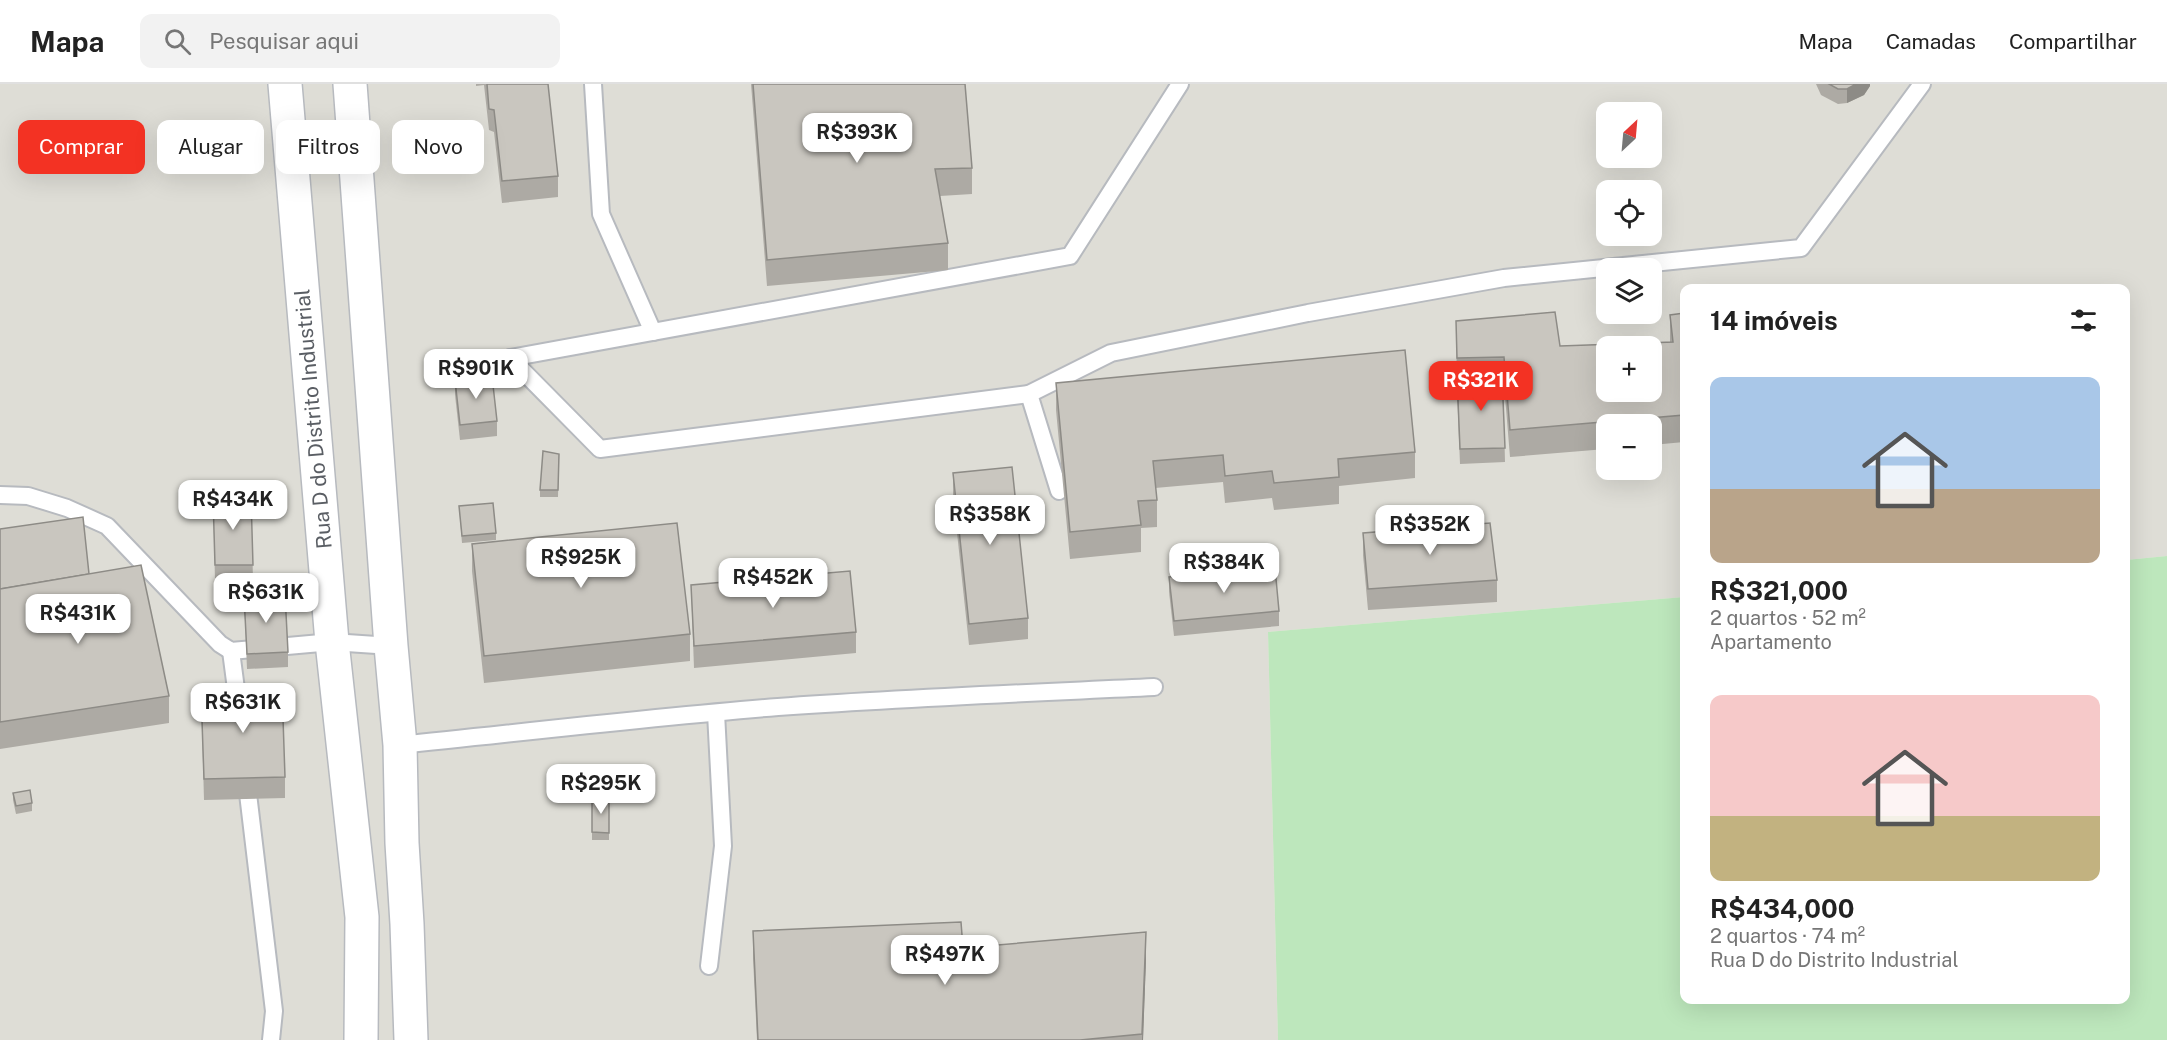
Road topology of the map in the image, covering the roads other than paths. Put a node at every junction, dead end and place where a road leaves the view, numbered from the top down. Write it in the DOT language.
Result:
graph roads {
  1 [pos="285,84"];
  2 [pos="350,84"];
  3 [pos="593,84"];
  4 [pos="1180,84"];
  5 [pos="1922,84"];
  6 [pos="653,332"];
  7 [pos="1029,394"];
  8 [pos="1059,491"];
  9 [pos="0,495"];
  10 [pos="332,642"];
  11 [pos="391,646"];
  12 [pos="231,651"];
  13 [pos="1154,687"];
  14 [pos="716,713"];
  15 [pos="241,732"];
  16 [pos="400,745"];
  17 [pos="244,755"];
  18 [pos="709,966"];
  19 [pos="271,1040"];
  20 [pos="361,1040"];
  21 [pos="411,1040"];
  1 -- 10 [label="street, Rua D do Distrito Industrial"];
  2 -- 11 [label="street"];
  3 -- 6 [label="lane"];
  4 -- 6 [label="lane"];
  5 -- 7 [label="lane"];
  6 -- 7 [label="lane"];
  7 -- 8 [label="lane"];
  9 -- 12 [label="lane"];
  10 -- 11 [label="lane"];
  10 -- 12 [label="lane"];
  10 -- 20 [label="street, Rua D do Distrito Industrial"];
  11 -- 16 [label="street"];
  12 -- 15 [label="lane"];
  13 -- 14 [label="lane"];
  14 -- 16 [label="lane"];
  14 -- 18 [label="lane"];
  16 -- 21 [label="street"];
  17 -- 19 [label="lane"];
}
